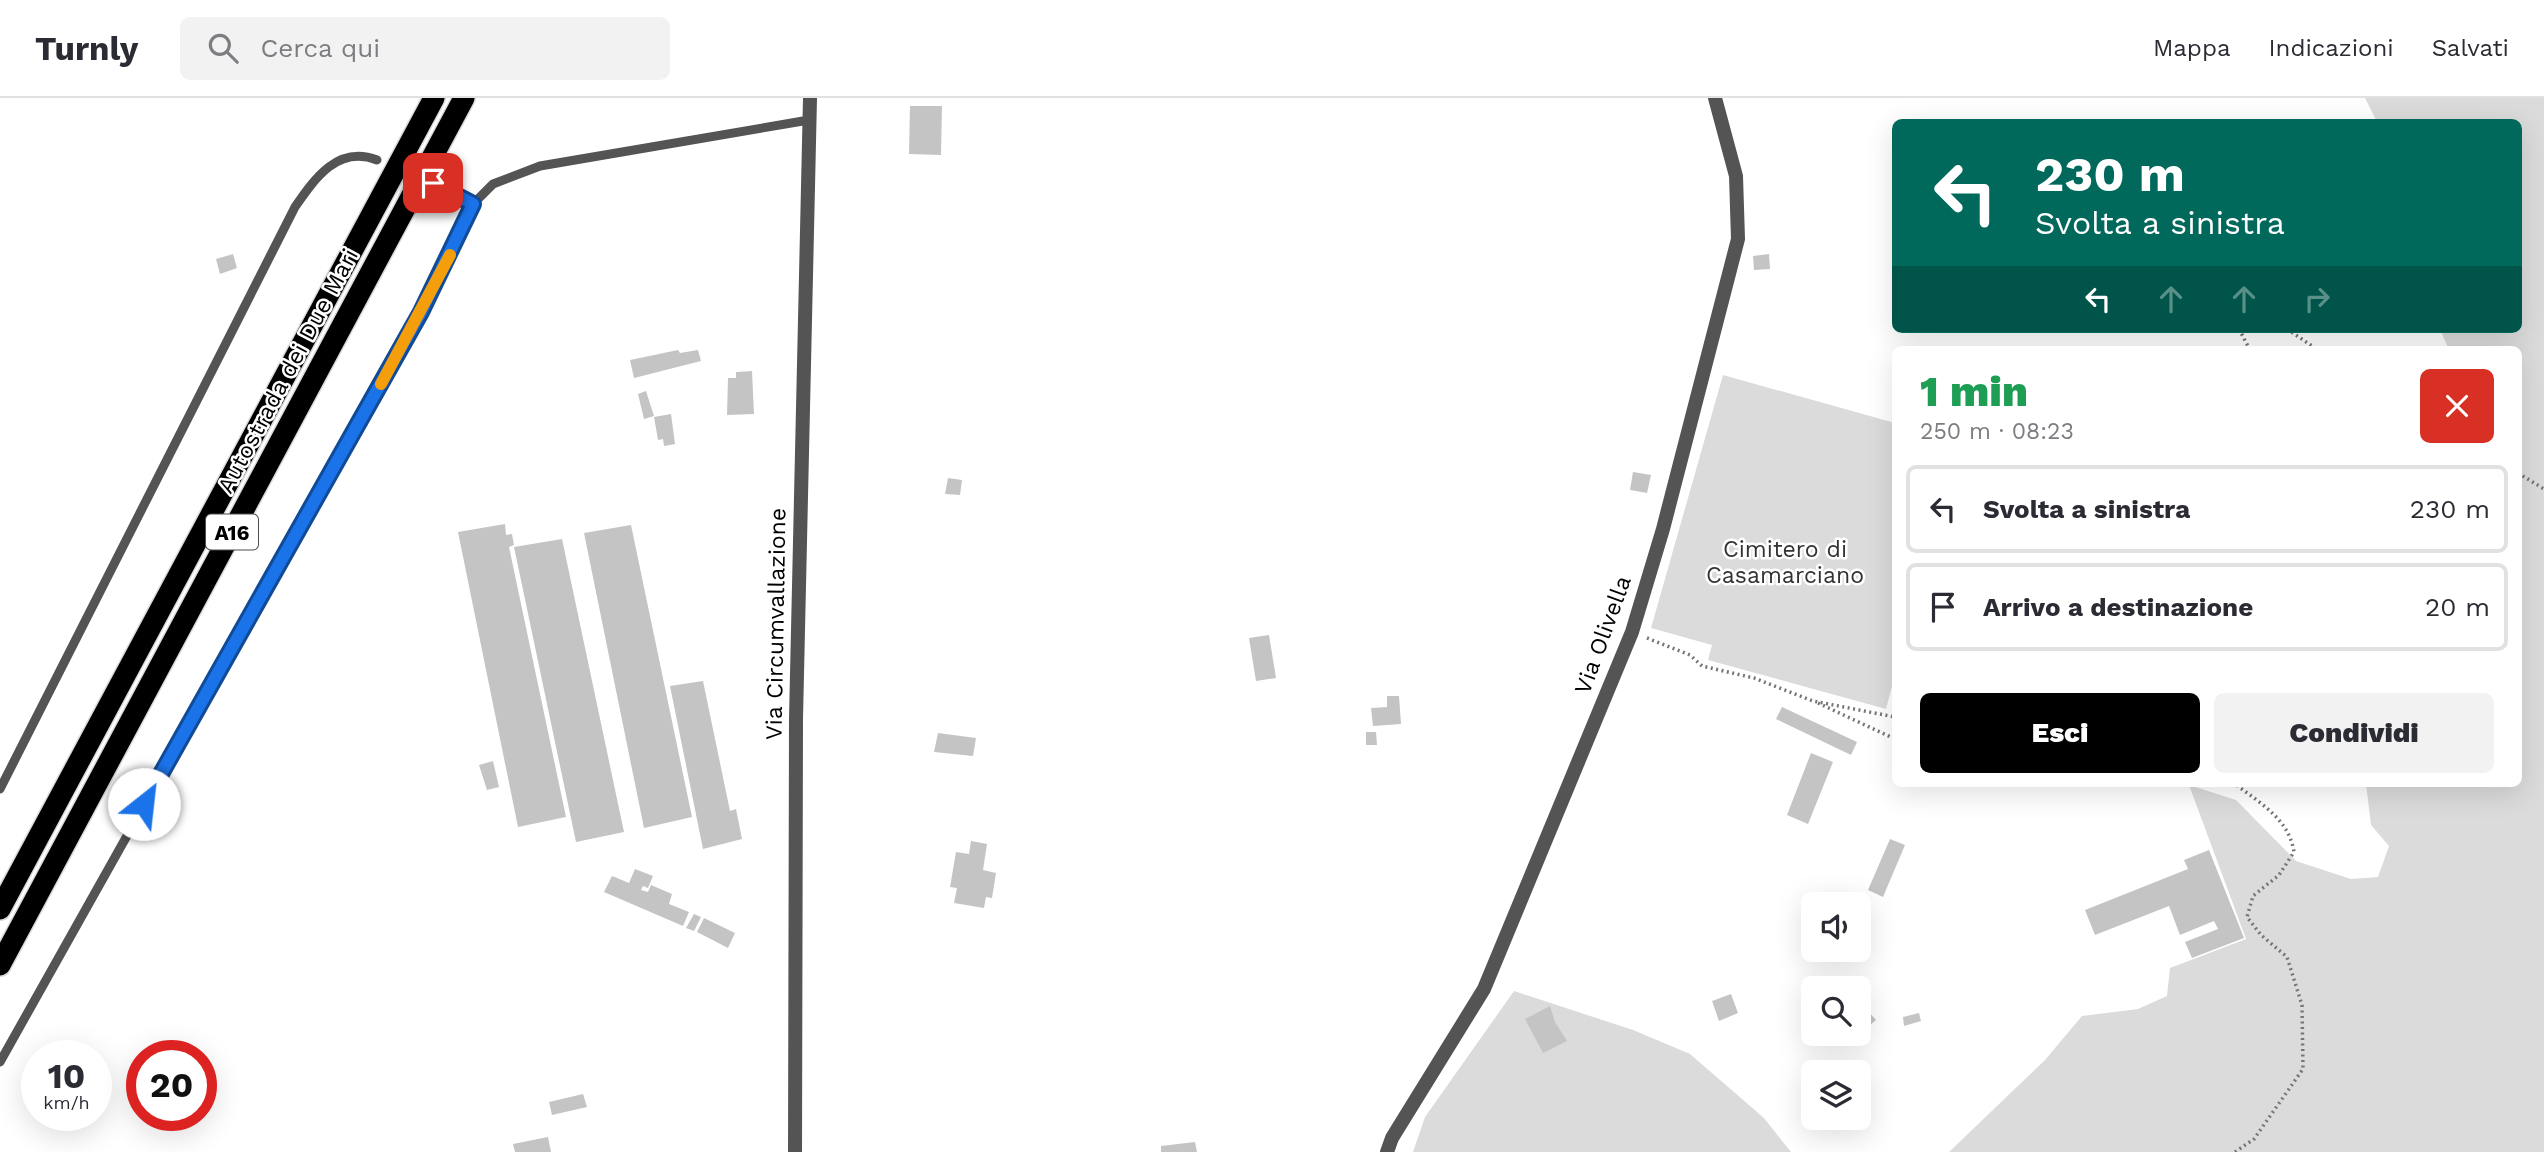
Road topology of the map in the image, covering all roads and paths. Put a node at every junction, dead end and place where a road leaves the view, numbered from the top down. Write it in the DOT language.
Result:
graph roads {
  1 [pos="434,98"];
  2 [pos="464,98"];
  3 [pos="810,98"];
  4 [pos="1715,98"];
  5 [pos="809,120"];
  6 [pos="377,160"];
  7 [pos="433,183"];
  8 [pos="473,204"];
  9 [pos="2293,333"];
  10 [pos="2312,346"];
  11 [pos="2522,475"];
  12 [pos="2544,489"];
  13 [pos="1632,632"];
  14 [pos="1813,701"];
  15 [pos="1892,716"];
  16 [pos="1892,738"];
  17 [pos="2239,787"];
  18 [pos="0,789"];
  19 [pos="0,909"];
  20 [pos="0,965"];
  21 [pos="0,1062"];
  22 [pos="795,1152"];
  23 [pos="1387,1152"];
  24 [pos="2235,1152"];
  1 -- 19 [label="highway, Autostrada dei Due Mari / A16"];
  2 -- 20 [label="highway, Autostrada dei Due Mari / A16"];
  3 -- 5 [label="street, Via Circumvallazione"];
  4 -- 13 [label="street, Via Olivella"];
  5 -- 8 [label="lane"];
  5 -- 22 [label="street, Via Circumvallazione"];
  6 -- 18 [label="lane"];
  7 -- 8 [label="lane"];
  8 -- 21 [label="lane"];
  9 -- 10 [label="path"];
  11 -- 12 [label="path"];
  13 -- 14 [label="path"];
  13 -- 23 [label="street, Via Olivella"];
  14 -- 15 [label="path"];
  14 -- 16 [label="path"];
  17 -- 24 [label="path"];
}
